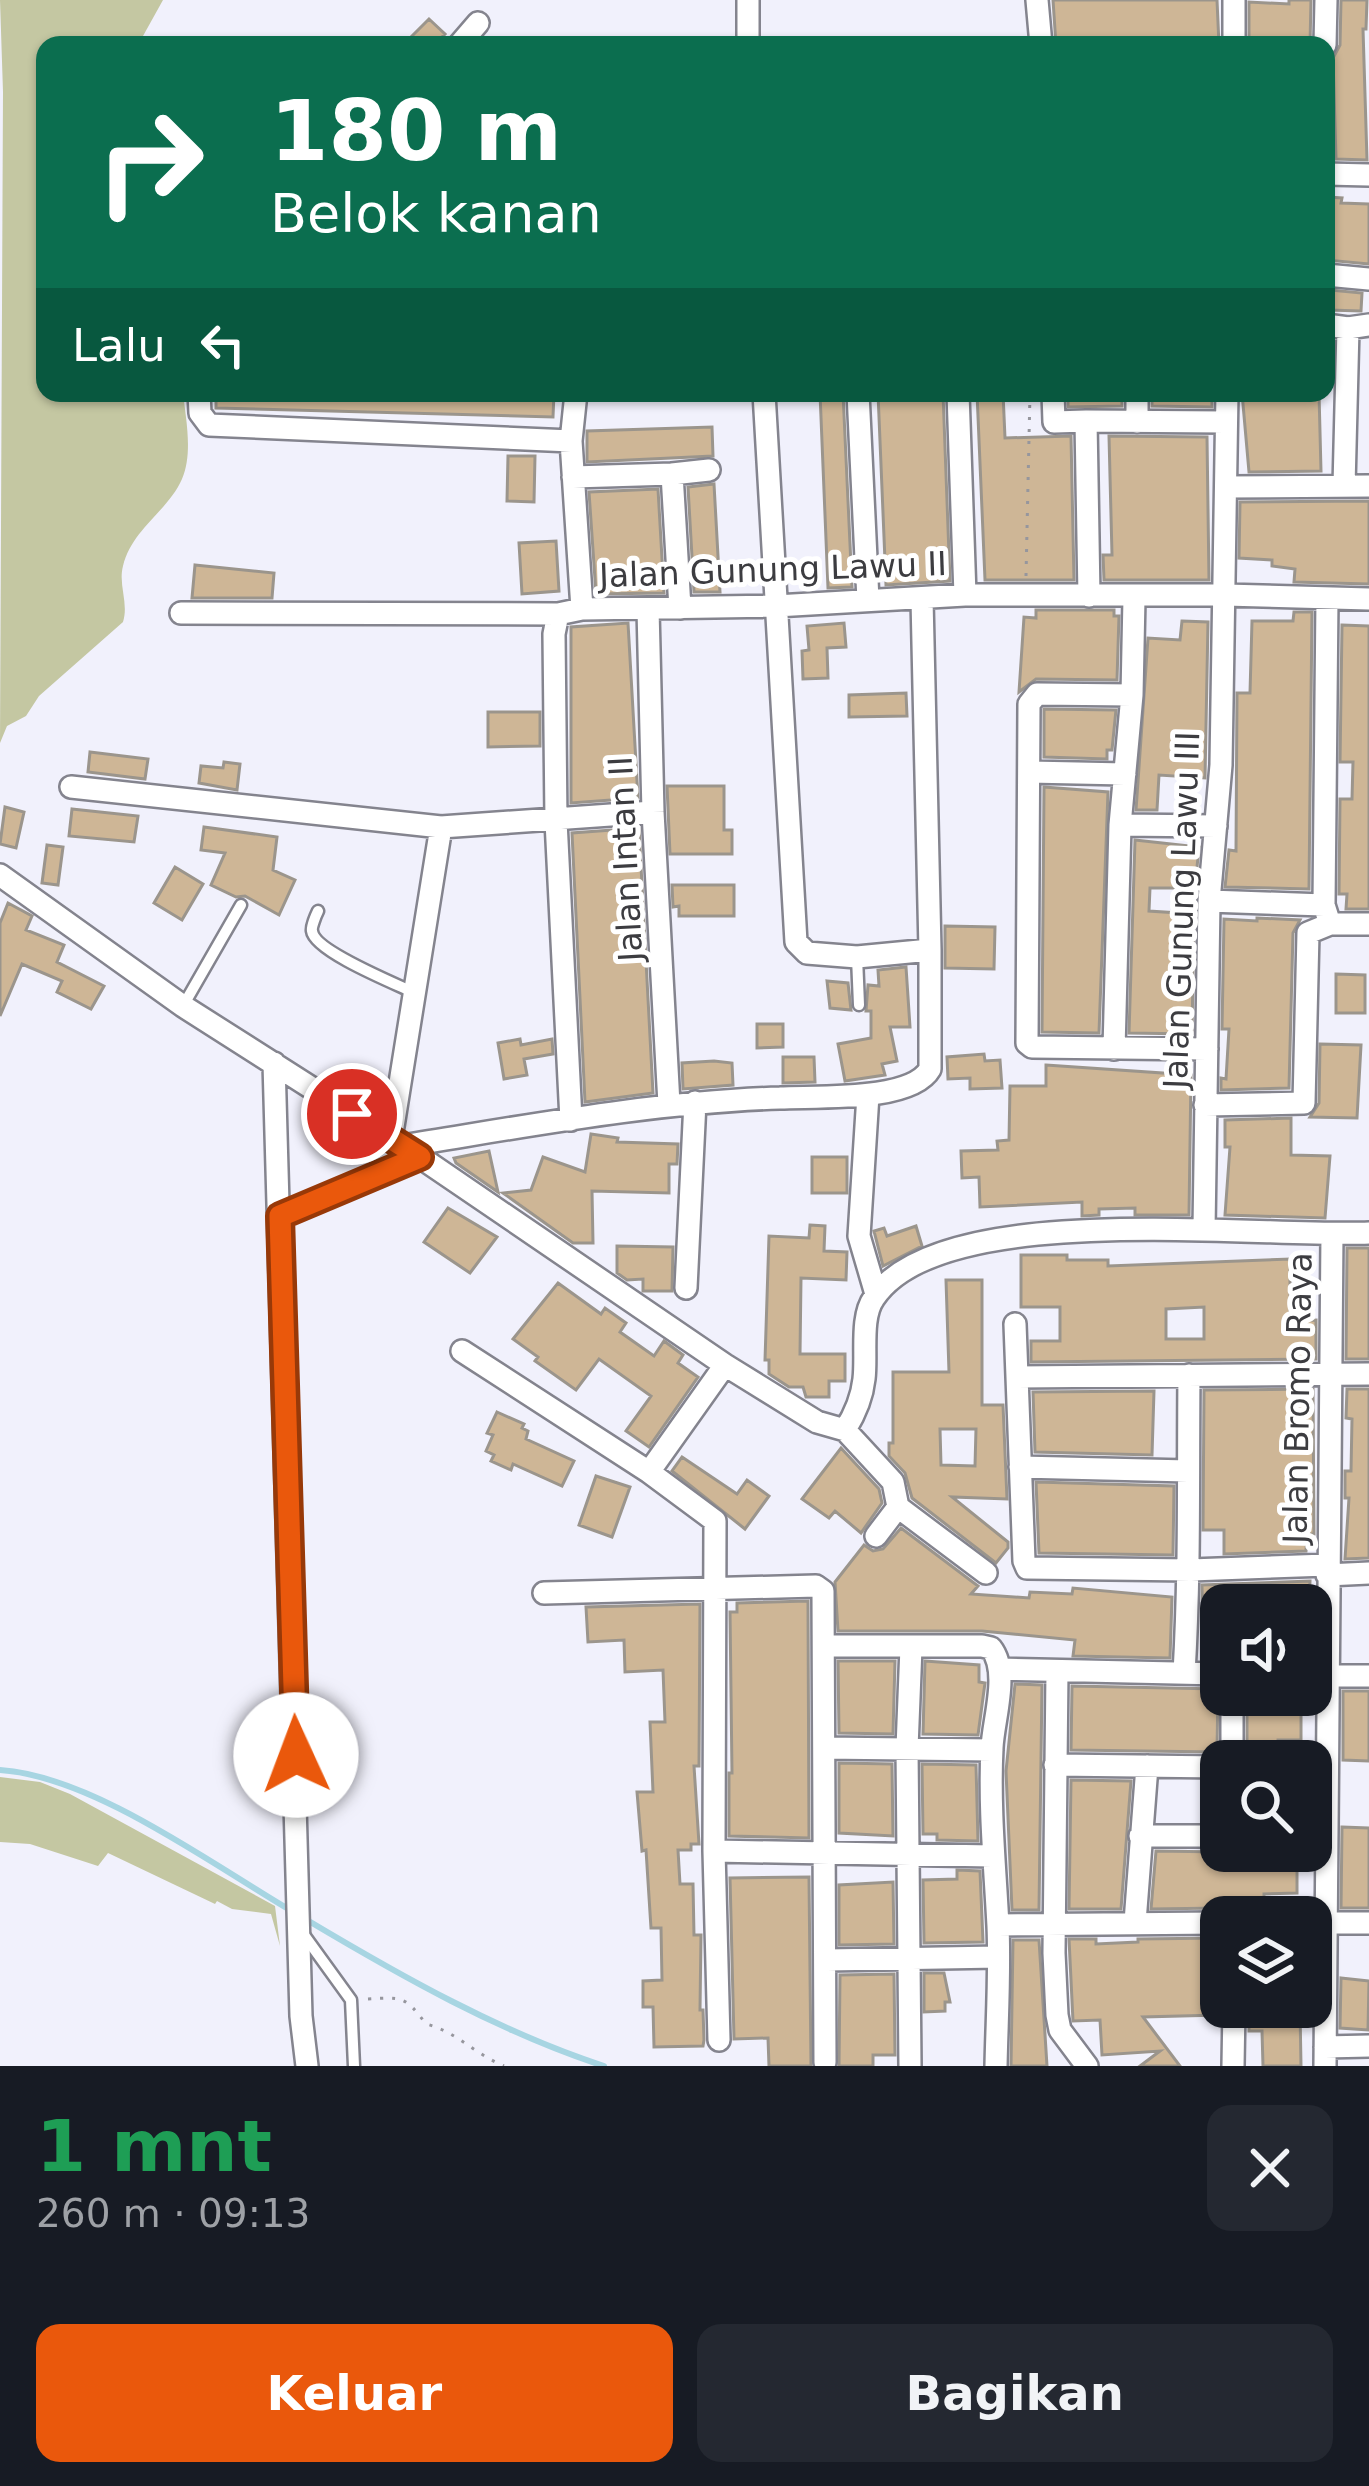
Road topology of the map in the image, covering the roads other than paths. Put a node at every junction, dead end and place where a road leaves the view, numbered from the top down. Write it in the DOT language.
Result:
graph roads {
  1 [pos="748,0"];
  2 [pos="1037,0"];
  3 [pos="1234,0"];
  4 [pos="1326,0"];
  5 [pos="478,23"];
  6 [pos="467,36"];
  7 [pos="748,36"];
  8 [pos="1040,36"];
  9 [pos="1234,36"];
  10 [pos="1325,36"];
  11 [pos="1335,174"];
  12 [pos="1369,175"];
  13 [pos="1335,276"];
  14 [pos="1369,279"];
  15 [pos="1348,326"];
  16 [pos="199,402"];
  17 [pos="576,402"];
  18 [pos="765,402"];
  19 [pos="858,402"];
  20 [pos="958,402"];
  21 [pos="1053,402"];
  22 [pos="1137,402"];
  23 [pos="1227,402"];
  24 [pos="1087,421"];
  25 [pos="1137,422"];
  26 [pos="1226,422"];
  27 [pos="571,441"];
  28 [pos="709,470"];
  29 [pos="672,474"];
  30 [pos="573,477"];
  31 [pos="1344,486"];
  32 [pos="1369,486"];
  33 [pos="1227,487"];
  34 [pos="965,595"];
  35 [pos="1225,595"];
  36 [pos="1089,596"];
  37 [pos="1134,598"];
  38 [pos="1327,598"];
  39 [pos="922,599"];
  40 [pos="1369,599"];
  41 [pos="868,600"];
  42 [pos="776,606"];
  43 [pos="680,608"];
  44 [pos="582,609"];
  45 [pos="648,609"];
  46 [pos="181,613"];
  47 [pos="558,614"];
  48 [pos="1132,695"];
  49 [pos="1029,772"];
  50 [pos="1125,774"];
  51 [pos="71,787"];
  52 [pos="653,812"];
  53 [pos="556,821"];
  54 [pos="1120,824"];
  55 [pos="1216,826"];
  56 [pos="441,827"];
  57 [pos="0,875"];
  58 [pos="1209,902"];
  59 [pos="241,905"];
  60 [pos="318,911"];
  61 [pos="1320,912"];
  62 [pos="1369,924"];
  63 [pos="930,950"];
  64 [pos="857,956"];
  65 [pos="415,993"];
  66 [pos="859,1005"];
  67 [pos="183,1006"];
  68 [pos="1114,1049"];
  69 [pos="1208,1049"];
  70 [pos="274,1064"];
  71 [pos="868,1095"];
  72 [pos="695,1102"];
  73 [pos="669,1105"];
  74 [pos="1205,1105"];
  75 [pos="571,1120"];
  76 [pos="404,1147"];
  77 [pos="280,1216"];
  78 [pos="1204,1228"];
  79 [pos="1369,1232"];
  80 [pos="1332,1234"];
  81 [pos="686,1288"];
  82 [pos="876,1294"];
  83 [pos="1015,1324"];
  84 [pos="463,1351"];
  85 [pos="725,1365"];
  86 [pos="1369,1374"];
  87 [pos="1189,1375"];
  88 [pos="1330,1376"];
  89 [pos="1017,1377"];
  90 [pos="845,1430"];
  91 [pos="1020,1467"];
  92 [pos="1188,1471"];
  93 [pos="649,1472"];
  94 [pos="898,1507"];
  95 [pos="876,1536"];
  96 [pos="1191,1570"];
  97 [pos="1327,1570"];
  98 [pos="986,1573"];
  99 [pos="1369,1574"];
  100 [pos="1326,1584"];
  101 [pos="717,1587"];
  102 [pos="544,1593"];
  103 [pos="824,1646"];
  104 [pos="911,1647"];
  105 [pos="999,1669"];
  106 [pos="1057,1671"];
  107 [pos="1184,1673"];
  108 [pos="1200,1673"];
  109 [pos="1332,1676"];
  110 [pos="1369,1676"];
  111 [pos="824,1748"];
  112 [pos="907,1748"];
  113 [pos="992,1750"];
  114 [pos="1055,1765"];
  115 [pos="1147,1766"];
  116 [pos="1200,1767"];
  117 [pos="1140,1836"];
  118 [pos="1200,1836"];
  119 [pos="714,1851"];
  120 [pos="824,1851"];
  121 [pos="907,1852"];
  122 [pos="992,1856"];
  123 [pos="1135,1922"];
  124 [pos="1200,1923"];
  125 [pos="1332,1923"];
  126 [pos="1369,1923"];
  127 [pos="998,1925"];
  128 [pos="1056,1929"];
  129 [pos="300,1930"];
  130 [pos="910,1957"];
  131 [pos="998,1957"];
  132 [pos="826,1960"];
  133 [pos="1234,2028"];
  134 [pos="719,2040"];
  135 [pos="1369,2046"];
  136 [pos="1325,2056"];
  137 [pos="825,2062"];
  138 [pos="307,2066"];
  139 [pos="354,2066"];
  140 [pos="910,2066"];
  141 [pos="997,2066"];
  142 [pos="1088,2066"];
  143 [pos="1234,2066"];
  1 -- 7 [label="street"];
  2 -- 8 [label="street"];
  3 -- 9 [label="street"];
  4 -- 10 [label="street"];
  5 -- 6 [label="street"];
  11 -- 12 [label="street"];
  13 -- 14 [label="street"];
  15 -- 31 [label="street"];
  16 -- 27 [label="street"];
  17 -- 27 [label="street"];
  18 -- 42 [label="street"];
  19 -- 41 [label="street"];
  20 -- 34 [label="street"];
  21 -- 24 [label="street"];
  22 -- 25 [label="street"];
  23 -- 26 [label="street, Jalan Gunung Lawu III"];
  24 -- 25 [label="street"];
  24 -- 36 [label="street"];
  25 -- 26 [label="street"];
  26 -- 33 [label="street, Jalan Gunung Lawu III"];
  27 -- 30 [label="street"];
  28 -- 29 [label="street"];
  29 -- 30 [label="street"];
  29 -- 43 [label="street"];
  30 -- 44 [label="street"];
  31 -- 32 [label="street"];
  31 -- 33 [label="street"];
  33 -- 35 [label="street, Jalan Gunung Lawu III"];
  34 -- 36 [label="street, Jalan Gunung Lawu II"];
  34 -- 39 [label="street, Jalan Gunung Lawu II"];
  35 -- 37 [label="street, Jalan Gunung Lawu II"];
  35 -- 38 [label="street, Jalan Gunung Lawu II"];
  35 -- 55 [label="street, Jalan Gunung Lawu III"];
  36 -- 37 [label="street, Jalan Gunung Lawu II"];
  37 -- 48 [label="street"];
  38 -- 40 [label="street, Jalan Gunung Lawu II"];
  38 -- 61 [label="street"];
  39 -- 41 [label="street, Jalan Gunung Lawu II"];
  39 -- 63 [label="street"];
  41 -- 42 [label="street, Jalan Gunung Lawu II"];
  42 -- 43 [label="street, Jalan Gunung Lawu II"];
  42 -- 64 [label="street"];
  43 -- 45 [label="street, Jalan Gunung Lawu II"];
  44 -- 45 [label="street, Jalan Gunung Lawu II"];
  44 -- 47 [label="street, Jalan Gunung Lawu II"];
  45 -- 52 [label="street, Jalan Intan II"];
  46 -- 47 [label="street, Jalan Gunung Lawu II"];
  47 -- 53 [label="street"];
  48 -- 49 [label="street"];
  48 -- 50 [label="street"];
  49 -- 50 [label="street"];
  49 -- 68 [label="street"];
  50 -- 54 [label="street"];
  51 -- 56 [label="street"];
  52 -- 53 [label="street"];
  52 -- 73 [label="street, Jalan Intan II"];
  53 -- 56 [label="street"];
  53 -- 75 [label="street"];
  54 -- 55 [label="street"];
  54 -- 68 [label="street"];
  55 -- 58 [label="street, Jalan Gunung Lawu III"];
  56 -- 65 [label="street"];
  57 -- 67 [label="street"];
  58 -- 61 [label="street"];
  58 -- 69 [label="street, Jalan Gunung Lawu III"];
  59 -- 67 [label="lane"];
  60 -- 65 [label="lane"];
  61 -- 62 [label="street"];
  61 -- 74 [label="street"];
  63 -- 64 [label="street"];
  63 -- 71 [label="street"];
  64 -- 66 [label="lane"];
  65 -- 76 [label="street"];
  67 -- 70 [label="street"];
  68 -- 69 [label="street"];
  69 -- 74 [label="street, Jalan Gunung Lawu III"];
  70 -- 76 [label="street"];
  70 -- 77 [label="street"];
  71 -- 72 [label="street"];
  71 -- 82 [label="street"];
  72 -- 73 [label="street"];
  72 -- 81 [label="street"];
  73 -- 75 [label="street"];
  74 -- 78 [label="street, Jalan Gunung Lawu III"];
  75 -- 76 [label="street"];
  76 -- 77 [label="street"];
  76 -- 85 [label="street"];
  77 -- 129 [label="street"];
  78 -- 80 [label="street"];
  78 -- 82 [label="street"];
  79 -- 80 [label="street"];
  80 -- 88 [label="street, Jalan Bromo Raya"];
  82 -- 90 [label="street"];
  83 -- 89 [label="street"];
  84 -- 93 [label="street"];
  85 -- 90 [label="street"];
  85 -- 93 [label="street"];
  86 -- 88 [label="street"];
  87 -- 88 [label="street"];
  87 -- 89 [label="street"];
  87 -- 92 [label="street"];
  88 -- 97 [label="street, Jalan Bromo Raya"];
  89 -- 91 [label="street"];
  90 -- 94 [label="street"];
  91 -- 92 [label="street"];
  91 -- 96 [label="street"];
  92 -- 96 [label="street"];
  93 -- 101 [label="street"];
  94 -- 95 [label="street"];
  94 -- 98 [label="street"];
  96 -- 97 [label="street"];
  96 -- 107 [label="street"];
  97 -- 99 [label="street"];
  97 -- 100 [label="street, Jalan Bromo Raya"];
  101 -- 102 [label="street"];
  101 -- 103 [label="street"];
  101 -- 119 [label="street"];
  103 -- 104 [label="street"];
  103 -- 111 [label="street"];
  104 -- 105 [label="street"];
  104 -- 112 [label="street"];
  105 -- 106 [label="street"];
  105 -- 113 [label="street"];
  106 -- 107 [label="street"];
  106 -- 114 [label="street"];
  107 -- 108 [label="street"];
  109 -- 110 [label="street"];
  111 -- 112 [label="street"];
  111 -- 120 [label="street"];
  112 -- 113 [label="street"];
  112 -- 121 [label="street"];
  113 -- 122 [label="street"];
  114 -- 115 [label="street"];
  114 -- 128 [label="street"];
  115 -- 116 [label="street"];
  115 -- 117 [label="street"];
  117 -- 118 [label="street"];
  117 -- 123 [label="street"];
  119 -- 120 [label="street"];
  119 -- 134 [label="street"];
  120 -- 121 [label="street"];
  120 -- 132 [label="street"];
  121 -- 122 [label="street"];
  121 -- 130 [label="street"];
  122 -- 127 [label="street"];
  123 -- 124 [label="street"];
  123 -- 128 [label="street"];
  125 -- 126 [label="street"];
  127 -- 128 [label="street"];
  127 -- 131 [label="street"];
  128 -- 142 [label="street"];
  129 -- 138 [label="street"];
  129 -- 139 [label="lane"];
  130 -- 131 [label="street"];
  130 -- 132 [label="street"];
  130 -- 140 [label="street"];
  131 -- 141 [label="street"];
  132 -- 137 [label="street"];
  133 -- 143 [label="street"];
  135 -- 136 [label="street"];
}
